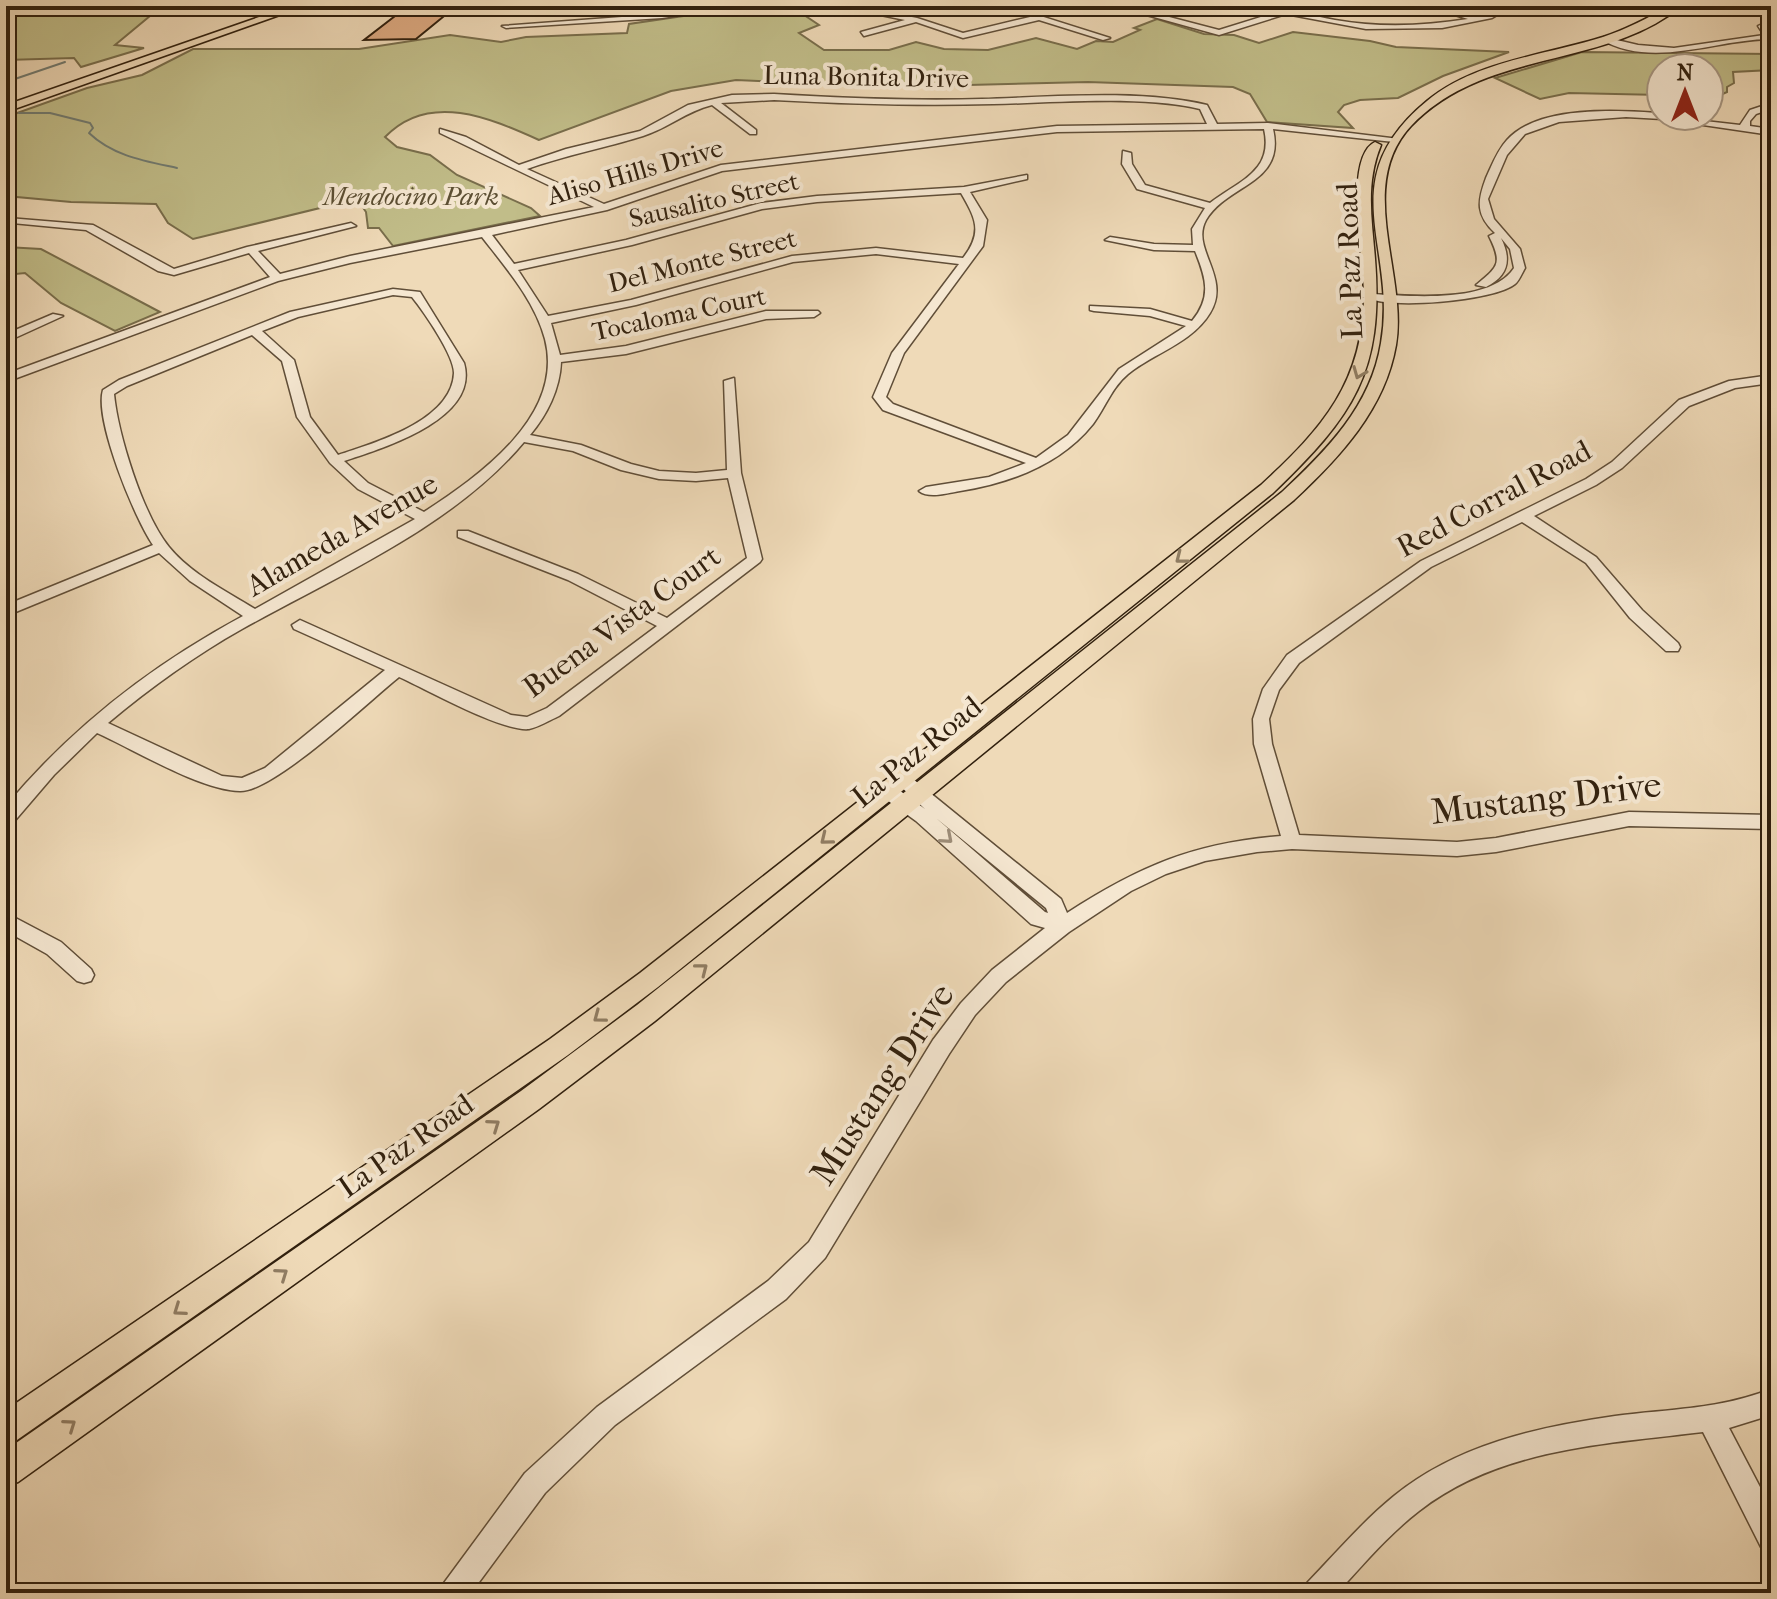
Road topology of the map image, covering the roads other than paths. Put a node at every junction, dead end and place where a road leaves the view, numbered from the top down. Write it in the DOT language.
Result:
graph roads {
  1 [pos="284,6"];
  2 [pos="300,6"];
  3 [pos="737,6"];
  4 [pos="841,6"];
  5 [pos="1001,6"];
  6 [pos="1118,6"];
  7 [pos="1265,6"];
  8 [pos="1430,6"];
  9 [pos="1508,6"];
  10 [pos="1661,6"];
  11 [pos="1676,6"];
  12 [pos="723,7"];
  13 [pos="1285,12"];
  14 [pos="1037,18"];
  15 [pos="1476,19"];
  16 [pos="917,20"];
  17 [pos="1771,22"];
  18 [pos="506,26"];
  19 [pos="231,28"];
  20 [pos="864,34"];
  21 [pos="1770,37"];
  22 [pos="1106,38"];
  23 [pos="1604,39"];
  24 [pos="713,101"];
  25 [pos="6,103"];
  26 [pos="1771,106"];
  27 [pos="6,109"];
  28 [pos="1397,116"];
  29 [pos="1645,116"];
  30 [pos="1725,124"];
  31 [pos="1213,126"];
  32 [pos="1268,126"];
  33 [pos="1745,127"];
  34 [pos="443,131"];
  35 [pos="753,132"];
  36 [pos="1383,132"];
  37 [pos="1771,132"];
  38 [pos="1394,139"];
  39 [pos="1126,153"];
  40 [pos="518,169"];
  41 [pos="1023,177"];
  42 [pos="964,190"];
  43 [pos="1211,207"];
  44 [pos="603,208"];
  45 [pos="12,220"];
  46 [pos="351,226"];
  47 [pos="485,233"];
  48 [pos="1110,240"];
  49 [pos="1200,248"];
  50 [pos="251,249"];
  51 [pos="968,262"];
  52 [pos="511,268"];
  53 [pos="277,278"];
  54 [pos="1381,294"];
  55 [pos="1094,308"];
  56 [pos="814,313"];
  57 [pos="57,316"];
  58 [pos="543,321"];
  59 [pos="1195,325"];
  60 [pos="252,329"];
  61 [pos="6,338"];
  62 [pos="554,359"];
  63 [pos="6,378"];
  64 [pos="1771,379"];
  65 [pos="730,381"];
  66 [pos="523,438"];
  67 [pos="335,460"];
  68 [pos="1038,463"];
  69 [pos="734,473"];
  70 [pos="926,491"];
  71 [pos="1522,515"];
  72 [pos="426,519"];
  73 [pos="463,534"];
  74 [pos="161,547"];
  75 [pos="6,611"];
  76 [pos="254,616"];
  77 [pos="300,625"];
  78 [pos="670,626"];
  79 [pos="1672,647"];
  80 [pos="396,670"];
  81 [pos="94,724"];
  82 [pos="903,791"];
  83 [pos="6,819"];
  84 [pos="1771,822"];
  85 [pos="1292,842"];
  86 [pos="6,921"];
  87 [pos="1062,926"];
  88 [pos="84,975"];
  89 [pos="1771,1402"];
  90 [pos="1709,1416"];
  91 [pos="6,1429"];
  92 [pos="6,1470"];
  93 [pos="1771,1537"];
  94 [pos="454,1593"];
  95 [pos="1317,1593"];
  1 -- 19 [label="main road"];
  2 -- 19 [label="main road"];
  3 -- 12 [label="street"];
  4 -- 16 [label="street"];
  5 -- 14 [label="street"];
  6 -- 13 [label="street"];
  7 -- 13 [label="street"];
  8 -- 15 [label="street"];
  9 -- 15 [label="street"];
  10 -- 28 [label="main road"];
  11 -- 23 [label="main road, La Paz Road"];
  12 -- 18 [label="street"];
  13 -- 15 [label="street"];
  14 -- 16 [label="street"];
  14 -- 22 [label="street"];
  16 -- 20 [label="street"];
  17 -- 21 [label="street"];
  19 -- 25 [label="main road"];
  19 -- 27 [label="main road"];
  21 -- 23 [label="street"];
  23 -- 38 [label="main road, La Paz Road"];
  24 -- 31 [label="street, Luna Bonita Drive"];
  24 -- 35 [label="street"];
  24 -- 40 [label="street, Luna Bonita Drive"];
  26 -- 33 [label="street"];
  29 -- 54 [label="street"];
  30 -- 33 [label="street"];
  31 -- 32 [label="street, Aliso Hills Drive"];
  31 -- 44 [label="street, Aliso Hills Drive"];
  32 -- 36 [label="street, Aliso Hills Drive"];
  32 -- 43 [label="street"];
  33 -- 37 [label="street"];
  34 -- 40 [label="street"];
  36 -- 38 [label="street, Aliso Hills Drive"];
  36 -- 54 [label="main road, La Paz Road"];
  38 -- 54 [label="main road, La Paz Road"];
  39 -- 43 [label="street"];
  40 -- 44 [label="street"];
  41 -- 42 [label="street, Sausalito Street"];
  42 -- 51 [label="street"];
  42 -- 52 [label="street, Sausalito Street"];
  43 -- 49 [label="street"];
  44 -- 47 [label="street, Aliso Hills Drive"];
  45 -- 50 [label="street"];
  46 -- 50 [label="street"];
  47 -- 52 [label="street, Alameda Avenue"];
  47 -- 53 [label="street, Aliso Hills Drive"];
  48 -- 49 [label="street"];
  49 -- 59 [label="street"];
  50 -- 53 [label="street"];
  51 -- 58 [label="street, Del Monte Street"];
  51 -- 68 [label="street"];
  52 -- 58 [label="street, Alameda Avenue"];
  53 -- 63 [label="street, Aliso Hills Drive"];
  54 -- 82 [label="main road, La Paz Road"];
  55 -- 59 [label="street"];
  56 -- 62 [label="street, Tocaloma Court"];
  57 -- 61 [label="street"];
  58 -- 62 [label="street, Alameda Avenue"];
  59 -- 68 [label="street"];
  60 -- 67 [label="street"];
  60 -- 67 [label="street"];
  60 -- 74 [label="street"];
  62 -- 66 [label="street, Alameda Avenue"];
  64 -- 71 [label="street, Red Corral Road"];
  65 -- 69 [label="street, Buena Vista Court"];
  66 -- 69 [label="street"];
  66 -- 72 [label="street, Alameda Avenue"];
  67 -- 72 [label="street"];
  68 -- 70 [label="street"];
  69 -- 78 [label="street, Buena Vista Court"];
  71 -- 79 [label="street"];
  71 -- 85 [label="street, Red Corral Road"];
  72 -- 76 [label="street, Alameda Avenue"];
  73 -- 78 [label="street"];
  74 -- 75 [label="street"];
  74 -- 76 [label="street"];
  76 -- 81 [label="street, Alameda Avenue"];
  77 -- 80 [label="street"];
  78 -- 80 [label="street, Buena Vista Court"];
  80 -- 81 [label="street"];
  81 -- 83 [label="street, Alameda Avenue"];
  82 -- 87 [label="street"];
  82 -- 91 [label="main road, La Paz Road, one-way"];
  92 -- 82 [label="main road, La Paz Road, one-way"];
  84 -- 85 [label="street, Mustang Drive"];
  85 -- 87 [label="street, Mustang Drive"];
  86 -- 88 [label="street"];
  87 -- 94 [label="street, Mustang Drive"];
  89 -- 90 [label="street"];
  90 -- 93 [label="street"];
  90 -- 95 [label="street"];
}
